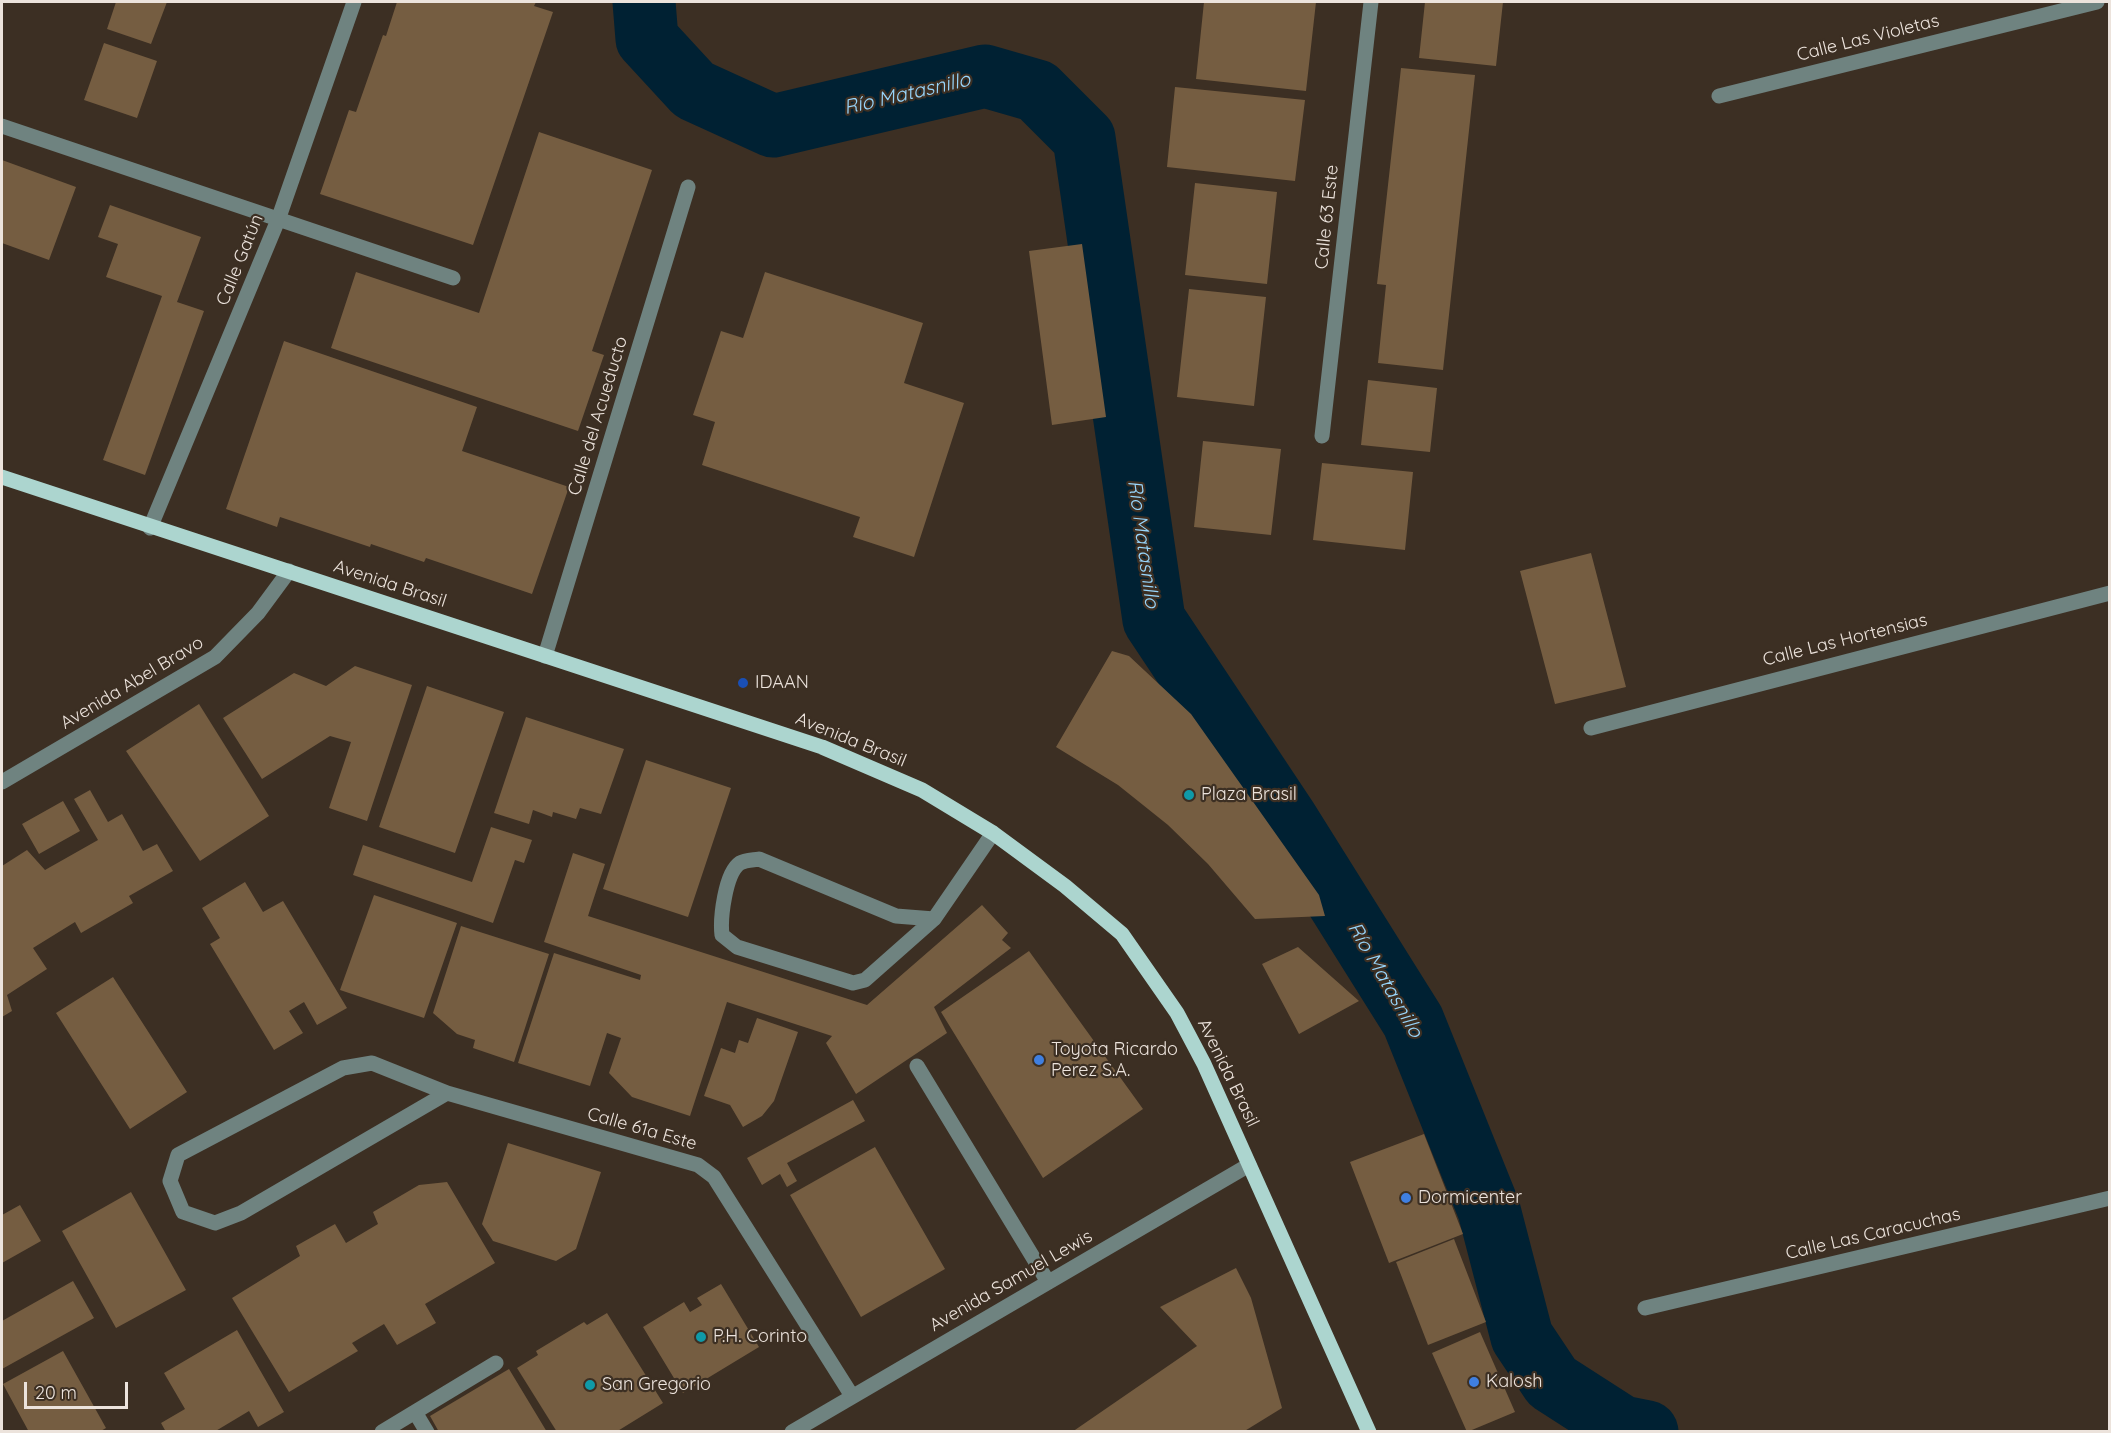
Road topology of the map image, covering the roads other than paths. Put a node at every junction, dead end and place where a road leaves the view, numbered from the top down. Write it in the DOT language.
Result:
graph roads {
  1 [pos="354,2"];
  2 [pos="1371,2"];
  3 [pos="2097,2"];
  4 [pos="1719,96"];
  5 [pos="2,126"];
  6 [pos="688,187"];
  7 [pos="278,220"];
  8 [pos="453,278"];
  9 [pos="1322,436"];
  10 [pos="2,477"];
  11 [pos="150,528"];
  12 [pos="289,571"];
  13 [pos="2109,593"];
  14 [pos="545,656"];
  15 [pos="1591,728"];
  16 [pos="2,782"];
  17 [pos="993,833"];
  18 [pos="934,919"];
  19 [pos="917,1066"];
  20 [pos="447,1093"];
  21 [pos="1249,1165"];
  22 [pos="2109,1198"];
  23 [pos="1048,1282"];
  24 [pos="1645,1308"];
  25 [pos="496,1363"];
  26 [pos="852,1396"];
  27 [pos="415,1412"];
  28 [pos="382,1431"];
  29 [pos="427,1431"];
  30 [pos="792,1431"];
  31 [pos="1369,1431"];
  1 -- 7 [label="street, Calle Gatún"];
  2 -- 9 [label="street, Calle 63 Este"];
  3 -- 4 [label="street, Calle Las Violetas"];
  5 -- 7 [label="street"];
  6 -- 14 [label="street, Calle del Acueducto"];
  7 -- 8 [label="street"];
  7 -- 11 [label="street, Calle Gatún"];
  10 -- 11 [label="main road, Avenida Brasil"];
  11 -- 12 [label="main road, Avenida Brasil"];
  12 -- 14 [label="main road, Avenida Brasil"];
  12 -- 16 [label="street, Avenida Abel Bravo"];
  13 -- 15 [label="street, Calle Las Hortensias"];
  14 -- 17 [label="main road, Avenida Brasil"];
  17 -- 18 [label="street"];
  17 -- 21 [label="main road, Avenida Brasil"];
  18 -- 18 [label="street"];
  19 -- 23 [label="street"];
  20 -- 20 [label="street, Calle 61a Este"];
  20 -- 26 [label="street, Calle 61a Este"];
  21 -- 23 [label="street, Avenida Samuel Lewis"];
  21 -- 31 [label="main road, Avenida Brasil"];
  22 -- 24 [label="street, Calle Las Caracuchas"];
  23 -- 26 [label="street, Avenida Samuel Lewis"];
  25 -- 27 [label="street"];
  26 -- 30 [label="street, Avenida Samuel Lewis"];
  27 -- 28 [label="street"];
  27 -- 29 [label="street"];
}
